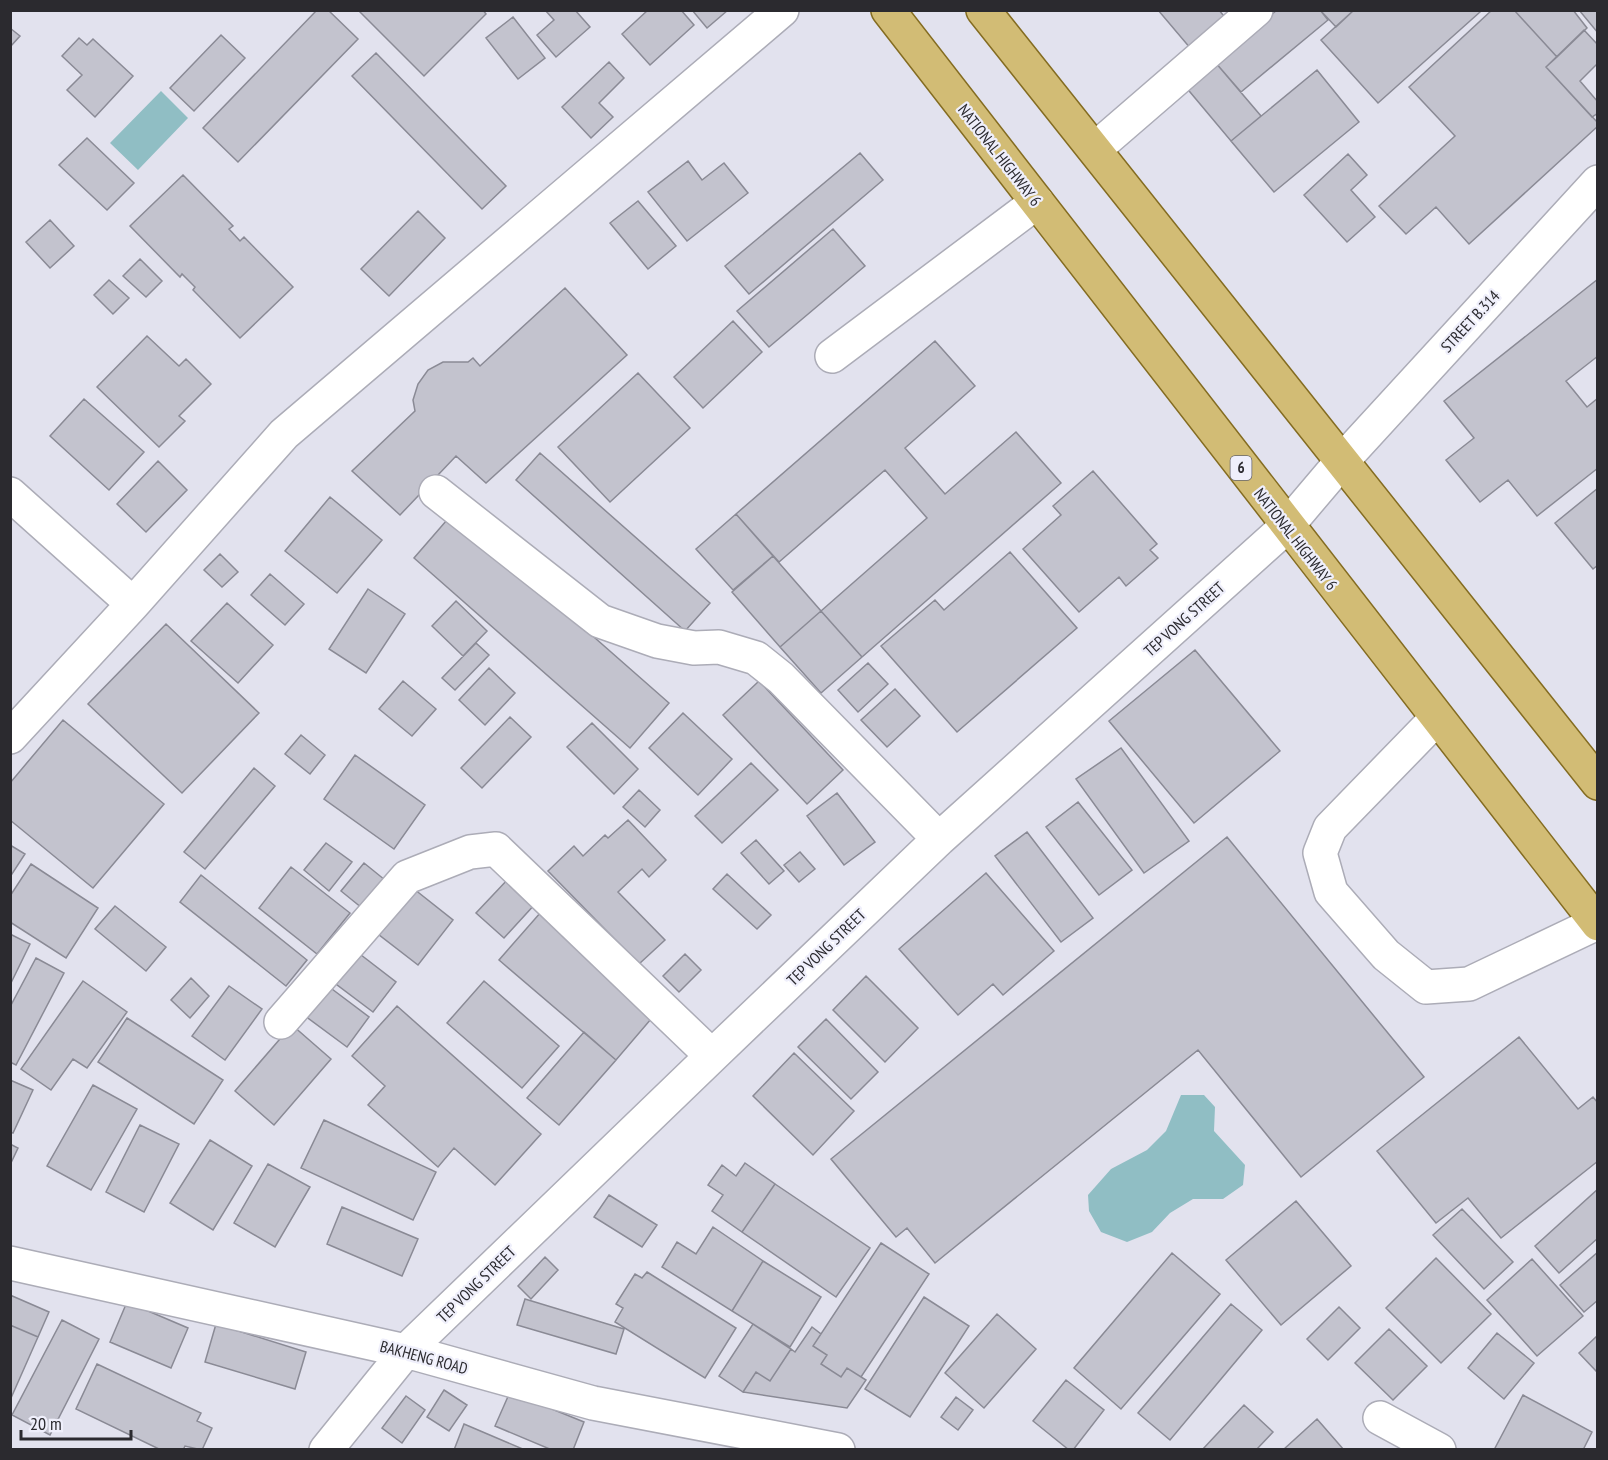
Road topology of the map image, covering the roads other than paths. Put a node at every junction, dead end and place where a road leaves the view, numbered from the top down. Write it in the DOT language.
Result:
graph roads {
  1 [pos="782,10"];
  2 [pos="888,10"];
  3 [pos="983,10"];
  4 [pos="1257,10"];
  5 [pos="1095,150"];
  6 [pos="1598,182"];
  7 [pos="1037,202"];
  8 [pos="832,356"];
  9 [pos="1342,461"];
  10 [pos="436,492"];
  11 [pos="11,496"];
  12 [pos="1286,527"];
  13 [pos="134,604"];
  14 [pos="1436,719"];
  15 [pos="10,737"];
  16 [pos="1598,783"];
  17 [pos="939,839"];
  18 [pos="1597,923"];
  19 [pos="281,1022"];
  20 [pos="712,1056"];
  21 [pos="10,1263"];
  22 [pos="406,1351"];
  23 [pos="1380,1418"];
  24 [pos="326,1449"];
  25 [pos="838,1449"];
  26 [pos="1439,1449"];
  1 -- 13 [label="street"];
  2 -- 7 [label="main road, NATIONAL HIGHWAY 6 / 6"];
  3 -- 5 [label="main road"];
  4 -- 5 [label="street"];
  5 -- 9 [label="main road"];
  6 -- 9 [label="street, STREET B.314"];
  7 -- 8 [label="street"];
  7 -- 12 [label="main road, NATIONAL HIGHWAY 6 / 6"];
  9 -- 12 [label="street, TEP VONG STREET"];
  9 -- 16 [label="main road"];
  10 -- 17 [label="street"];
  11 -- 13 [label="street"];
  12 -- 14 [label="main road, NATIONAL HIGHWAY 6 / 6"];
  12 -- 17 [label="street, TEP VONG STREET"];
  13 -- 15 [label="street"];
  14 -- 18 [label="main road, NATIONAL HIGHWAY 6 / 6"];
  14 -- 18 [label="street"];
  17 -- 20 [label="street, TEP VONG STREET"];
  19 -- 20 [label="street"];
  20 -- 22 [label="street, TEP VONG STREET"];
  21 -- 22 [label="street, BAKHENG ROAD"];
  22 -- 24 [label="street, TEP VONG STREET"];
  22 -- 25 [label="street, BAKHENG ROAD"];
  23 -- 26 [label="street"];
}
